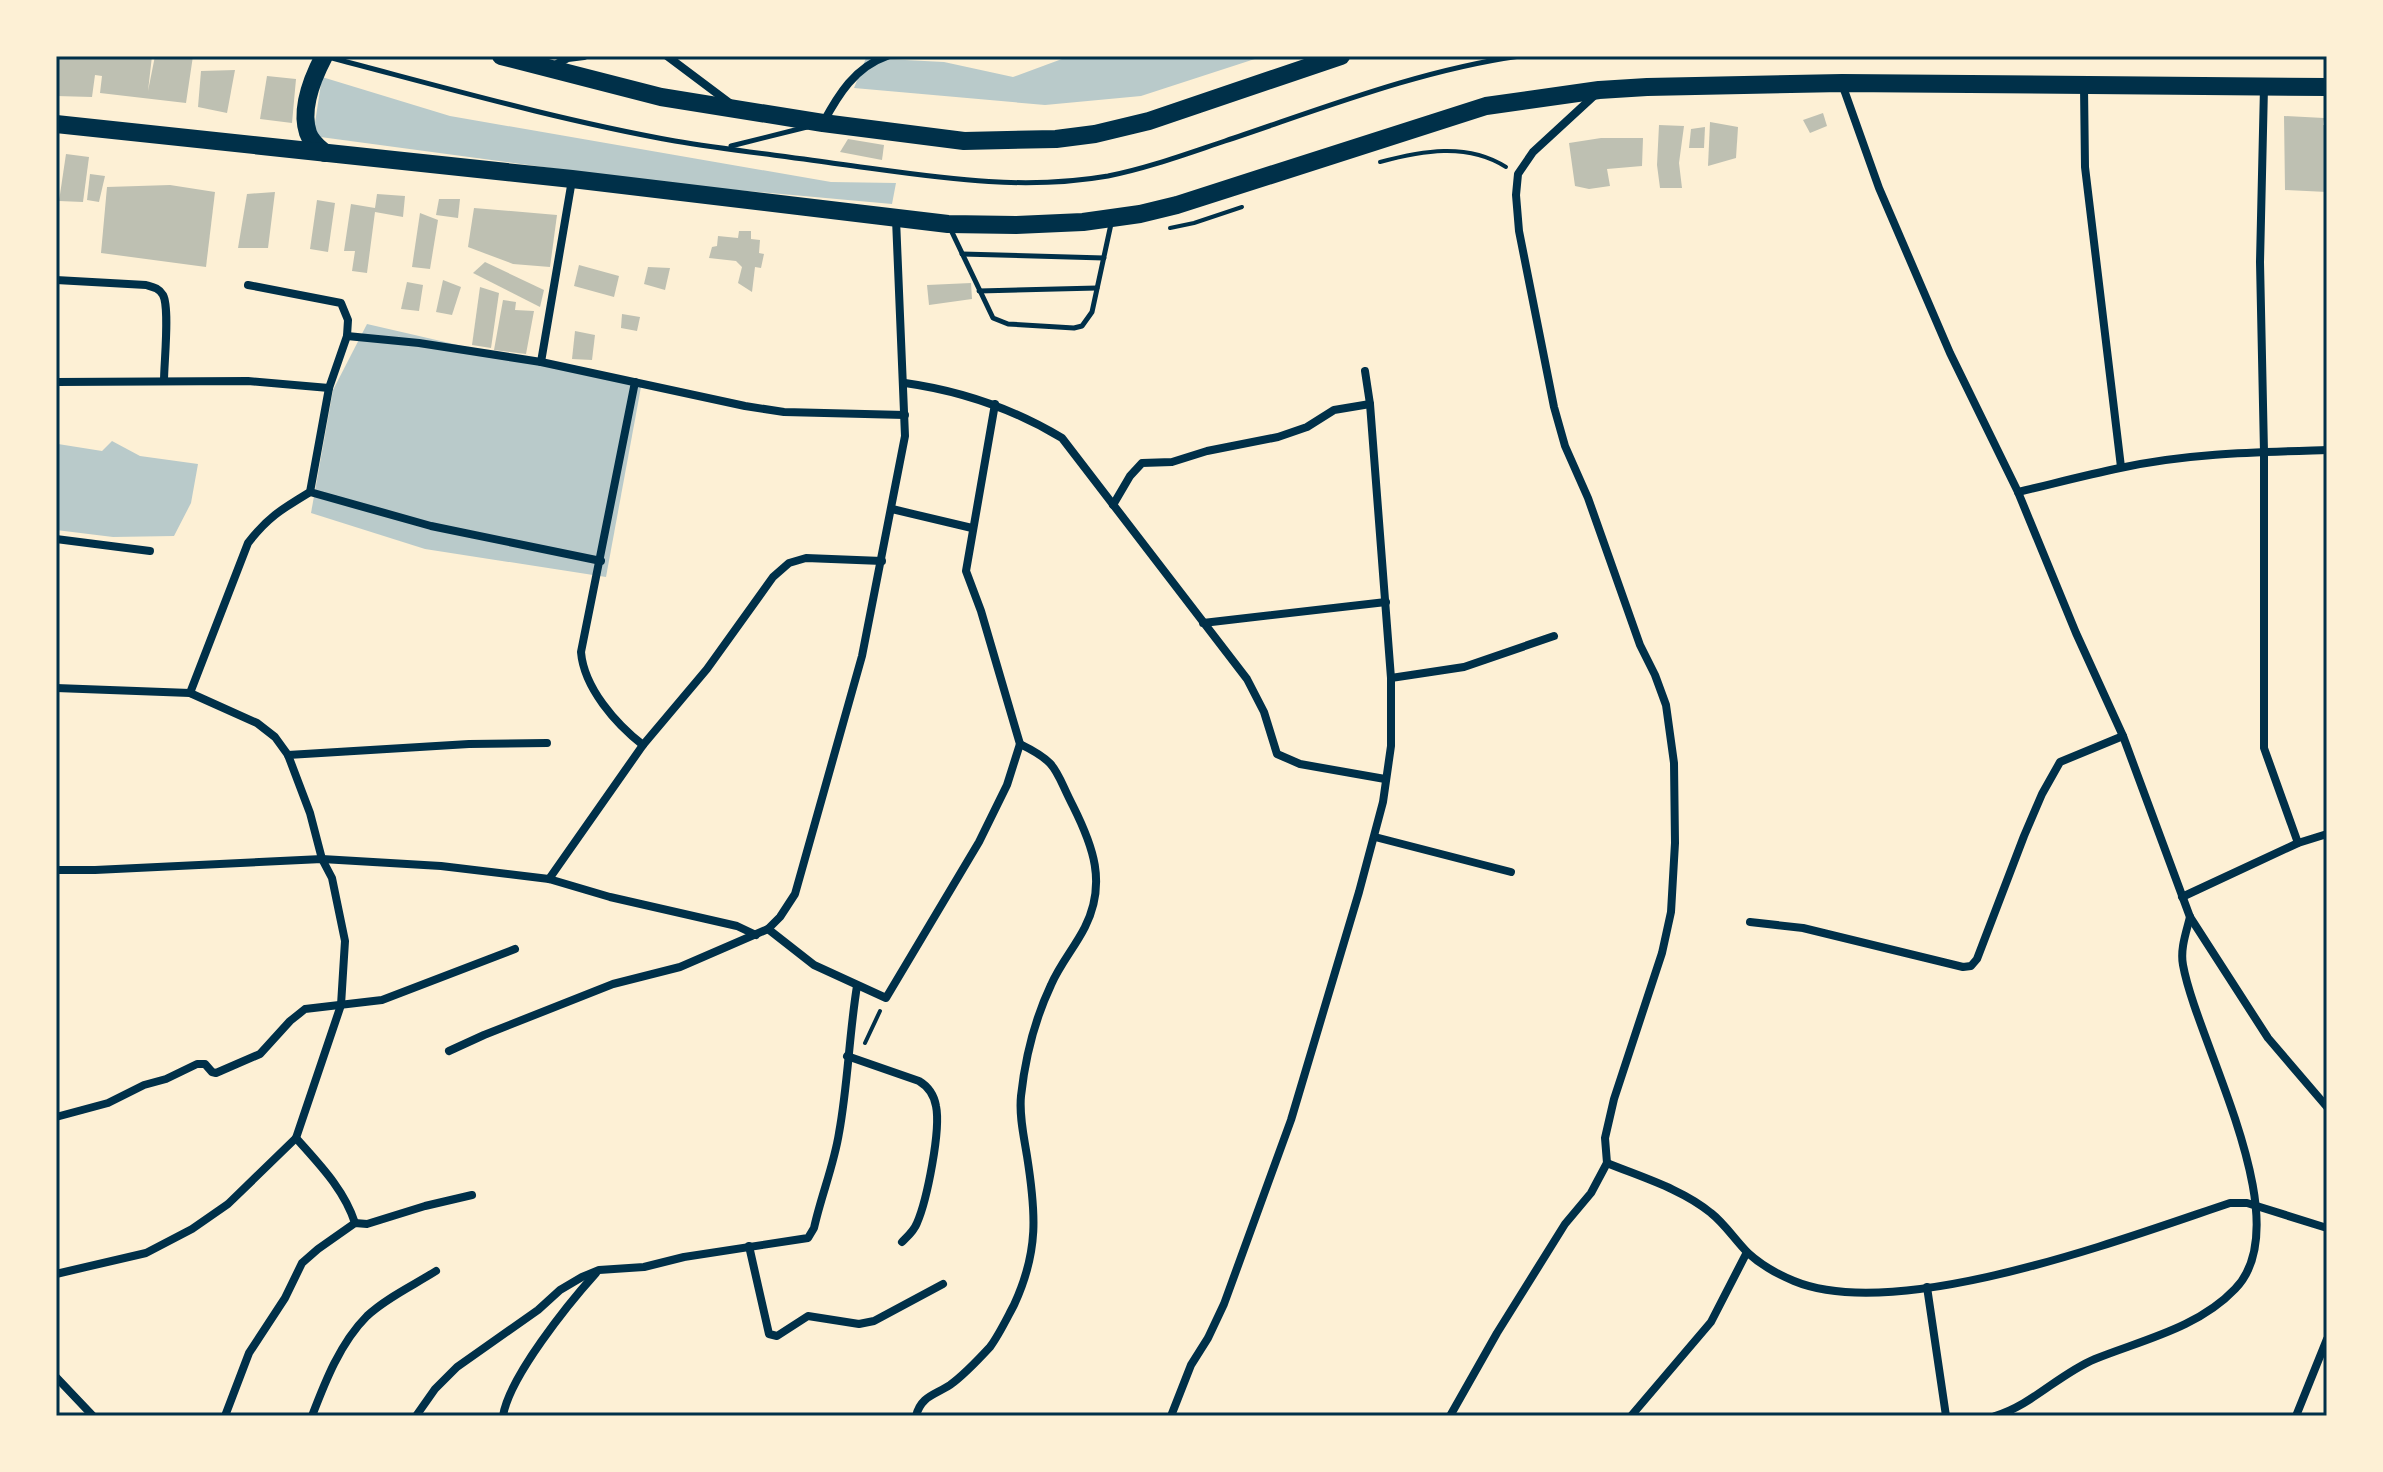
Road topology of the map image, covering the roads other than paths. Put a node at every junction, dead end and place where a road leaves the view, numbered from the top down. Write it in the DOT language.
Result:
graph roads {
  1 [pos="324,56"];
  2 [pos="501,56"];
  3 [pos="584,56"];
  4 [pos="667,56"];
  5 [pos="887,56"];
  6 [pos="1341,56"];
  7 [pos="1520,56"];
  8 [pos="548,69"];
  9 [pos="1842,83"];
  10 [pos="2084,86"];
  11 [pos="2264,87"];
  12 [pos="2327,87"];
  13 [pos="1599,90"];
  14 [pos="738,109"];
  15 [pos="823,123"];
  16 [pos="56,124"];
  17 [pos="725,148"];
  18 [pos="325,153"];
  19 [pos="572,179"];
  20 [pos="896,216"];
  21 [pos="1112,218"];
  22 [pos="948,224"];
  23 [pos="962,254"];
  24 [pos="1104,258"];
  25 [pos="56,280"];
  26 [pos="248,285"];
  27 [pos="1097,288"];
  28 [pos="979,291"];
  29 [pos="347,336"];
  30 [pos="541,362"];
  31 [pos="1365,371"];
  32 [pos="164,381"];
  33 [pos="56,382"];
  34 [pos="635,382"];
  35 [pos="905,383"];
  36 [pos="329,388"];
  37 [pos="995,404"];
  38 [pos="1370,404"];
  39 [pos="905,415"];
  40 [pos="2327,450"];
  41 [pos="2264,452"];
  42 [pos="2121,467"];
  43 [pos="310,492"];
  44 [pos="2018,492"];
  45 [pos="1113,505"];
  46 [pos="892,509"];
  47 [pos="972,528"];
  48 [pos="56,539"];
  49 [pos="150,551"];
  50 [pos="601,561"];
  51 [pos="882,561"];
  52 [pos="1386,602"];
  53 [pos="1203,623"];
  54 [pos="1554,636"];
  55 [pos="1391,678"];
  56 [pos="56,688"];
  57 [pos="190,693"];
  58 [pos="2123,736"];
  59 [pos="547,743"];
  60 [pos="1020,744"];
  61 [pos="643,745"];
  62 [pos="288,755"];
  63 [pos="1385,779"];
  64 [pos="2327,834"];
  65 [pos="1375,837"];
  66 [pos="2298,843"];
  67 [pos="322,859"];
  68 [pos="56,870"];
  69 [pos="1511,872"];
  70 [pos="549,879"];
  71 [pos="2182,897"];
  72 [pos="2190,917"];
  73 [pos="1750,922"];
  74 [pos="768,929"];
  75 [pos="756,935"];
  76 [pos="515,949"];
  77 [pos="857,986"];
  78 [pos="341,1005"];
  79 [pos="449,1051"];
  80 [pos="847,1056"];
  81 [pos="2327,1107"];
  82 [pos="56,1117"];
  83 [pos="296,1138"];
  84 [pos="1607,1163"];
  85 [pos="472,1195"];
  86 [pos="2255,1205"];
  87 [pos="355,1223"];
  88 [pos="2327,1228"];
  89 [pos="902,1242"];
  90 [pos="749,1246"];
  91 [pos="1747,1252"];
  92 [pos="599,1270"];
  93 [pos="436,1271"];
  94 [pos="56,1274"];
  95 [pos="943,1284"];
  96 [pos="1927,1287"];
  97 [pos="2327,1339"];
  98 [pos="56,1377"];
  99 [pos="93,1416"];
  100 [pos="225,1416"];
  101 [pos="312,1416"];
  102 [pos="416,1416"];
  103 [pos="503,1416"];
  104 [pos="916,1416"];
  105 [pos="1171,1416"];
  106 [pos="1450,1416"];
  107 [pos="1631,1416"];
  108 [pos="1946,1416"];
  109 [pos="1995,1416"];
  110 [pos="2296,1416"];
  1 -- 17 [label="lane"];
  1 -- 18 [label="highway"];
  2 -- 8 [label="highway"];
  3 -- 8 [label="street"];
  4 -- 14 [label="street"];
  5 -- 15 [label="street"];
  6 -- 15 [label="highway"];
  7 -- 17 [label="lane"];
  8 -- 14 [label="highway"];
  9 -- 10 [label="highway"];
  9 -- 13 [label="highway"];
  9 -- 44 [label="street"];
  10 -- 11 [label="highway"];
  10 -- 42 [label="street"];
  11 -- 12 [label="highway"];
  11 -- 41 [label="street"];
  13 -- 21 [label="highway"];
  13 -- 84 [label="street"];
  14 -- 15 [label="highway"];
  15 -- 17 [label="lane"];
  16 -- 18 [label="highway"];
  18 -- 19 [label="highway"];
  19 -- 20 [label="highway"];
  19 -- 30 [label="street"];
  20 -- 22 [label="highway"];
  20 -- 35 [label="street"];
  21 -- 22 [label="highway"];
  21 -- 24 [label="lane"];
  22 -- 23 [label="lane"];
  23 -- 24 [label="lane"];
  23 -- 28 [label="lane"];
  24 -- 27 [label="lane"];
  25 -- 32 [label="street"];
  26 -- 29 [label="street"];
  27 -- 28 [label="lane"];
  27 -- 28 [label="lane"];
  29 -- 30 [label="street"];
  29 -- 36 [label="street"];
  30 -- 34 [label="street"];
  31 -- 38 [label="street"];
  32 -- 33 [label="street"];
  32 -- 36 [label="street"];
  34 -- 39 [label="street"];
  34 -- 50 [label="street"];
  35 -- 37 [label="street"];
  35 -- 39 [label="street"];
  36 -- 43 [label="street"];
  37 -- 45 [label="street"];
  37 -- 47 [label="street"];
  38 -- 45 [label="street"];
  38 -- 52 [label="street"];
  39 -- 46 [label="street"];
  40 -- 41 [label="street"];
  41 -- 42 [label="street"];
  41 -- 66 [label="street"];
  42 -- 44 [label="street"];
  43 -- 50 [label="street"];
  43 -- 57 [label="street"];
  44 -- 58 [label="street"];
  45 -- 53 [label="street"];
  46 -- 47 [label="street"];
  46 -- 51 [label="street"];
  47 -- 60 [label="street"];
  48 -- 49 [label="street"];
  50 -- 61 [label="street"];
  51 -- 61 [label="street"];
  51 -- 74 [label="street"];
  52 -- 53 [label="street"];
  52 -- 55 [label="street"];
  53 -- 63 [label="street"];
  54 -- 55 [label="street"];
  55 -- 63 [label="street"];
  56 -- 57 [label="street"];
  57 -- 62 [label="street"];
  58 -- 71 [label="street"];
  58 -- 73 [label="street"];
  59 -- 62 [label="street"];
  60 -- 77 [label="street"];
  60 -- 104 [label="street"];
  61 -- 70 [label="street"];
  62 -- 67 [label="street"];
  63 -- 65 [label="street"];
  64 -- 66 [label="street"];
  65 -- 69 [label="street"];
  65 -- 105 [label="street"];
  66 -- 71 [label="street"];
  67 -- 68 [label="street"];
  67 -- 70 [label="street"];
  67 -- 78 [label="street"];
  70 -- 75 [label="street"];
  71 -- 72 [label="street"];
  72 -- 81 [label="street"];
  72 -- 86 [label="street"];
  74 -- 75 [label="street"];
  74 -- 77 [label="street"];
  75 -- 79 [label="street"];
  76 -- 78 [label="street"];
  77 -- 80 [label="street"];
  78 -- 82 [label="street"];
  78 -- 83 [label="street"];
  80 -- 89 [label="street"];
  80 -- 90 [label="street"];
  83 -- 87 [label="street"];
  83 -- 94 [label="street"];
  84 -- 91 [label="street"];
  84 -- 106 [label="street"];
  85 -- 87 [label="street"];
  86 -- 88 [label="street"];
  86 -- 96 [label="street"];
  86 -- 109 [label="street"];
  87 -- 100 [label="street"];
  90 -- 92 [label="street"];
  90 -- 95 [label="street"];
  91 -- 96 [label="street"];
  91 -- 107 [label="street"];
  92 -- 102 [label="street"];
  92 -- 103 [label="street"];
  93 -- 101 [label="street"];
  96 -- 108 [label="street"];
  97 -- 110 [label="street"];
  98 -- 99 [label="street"];
}
